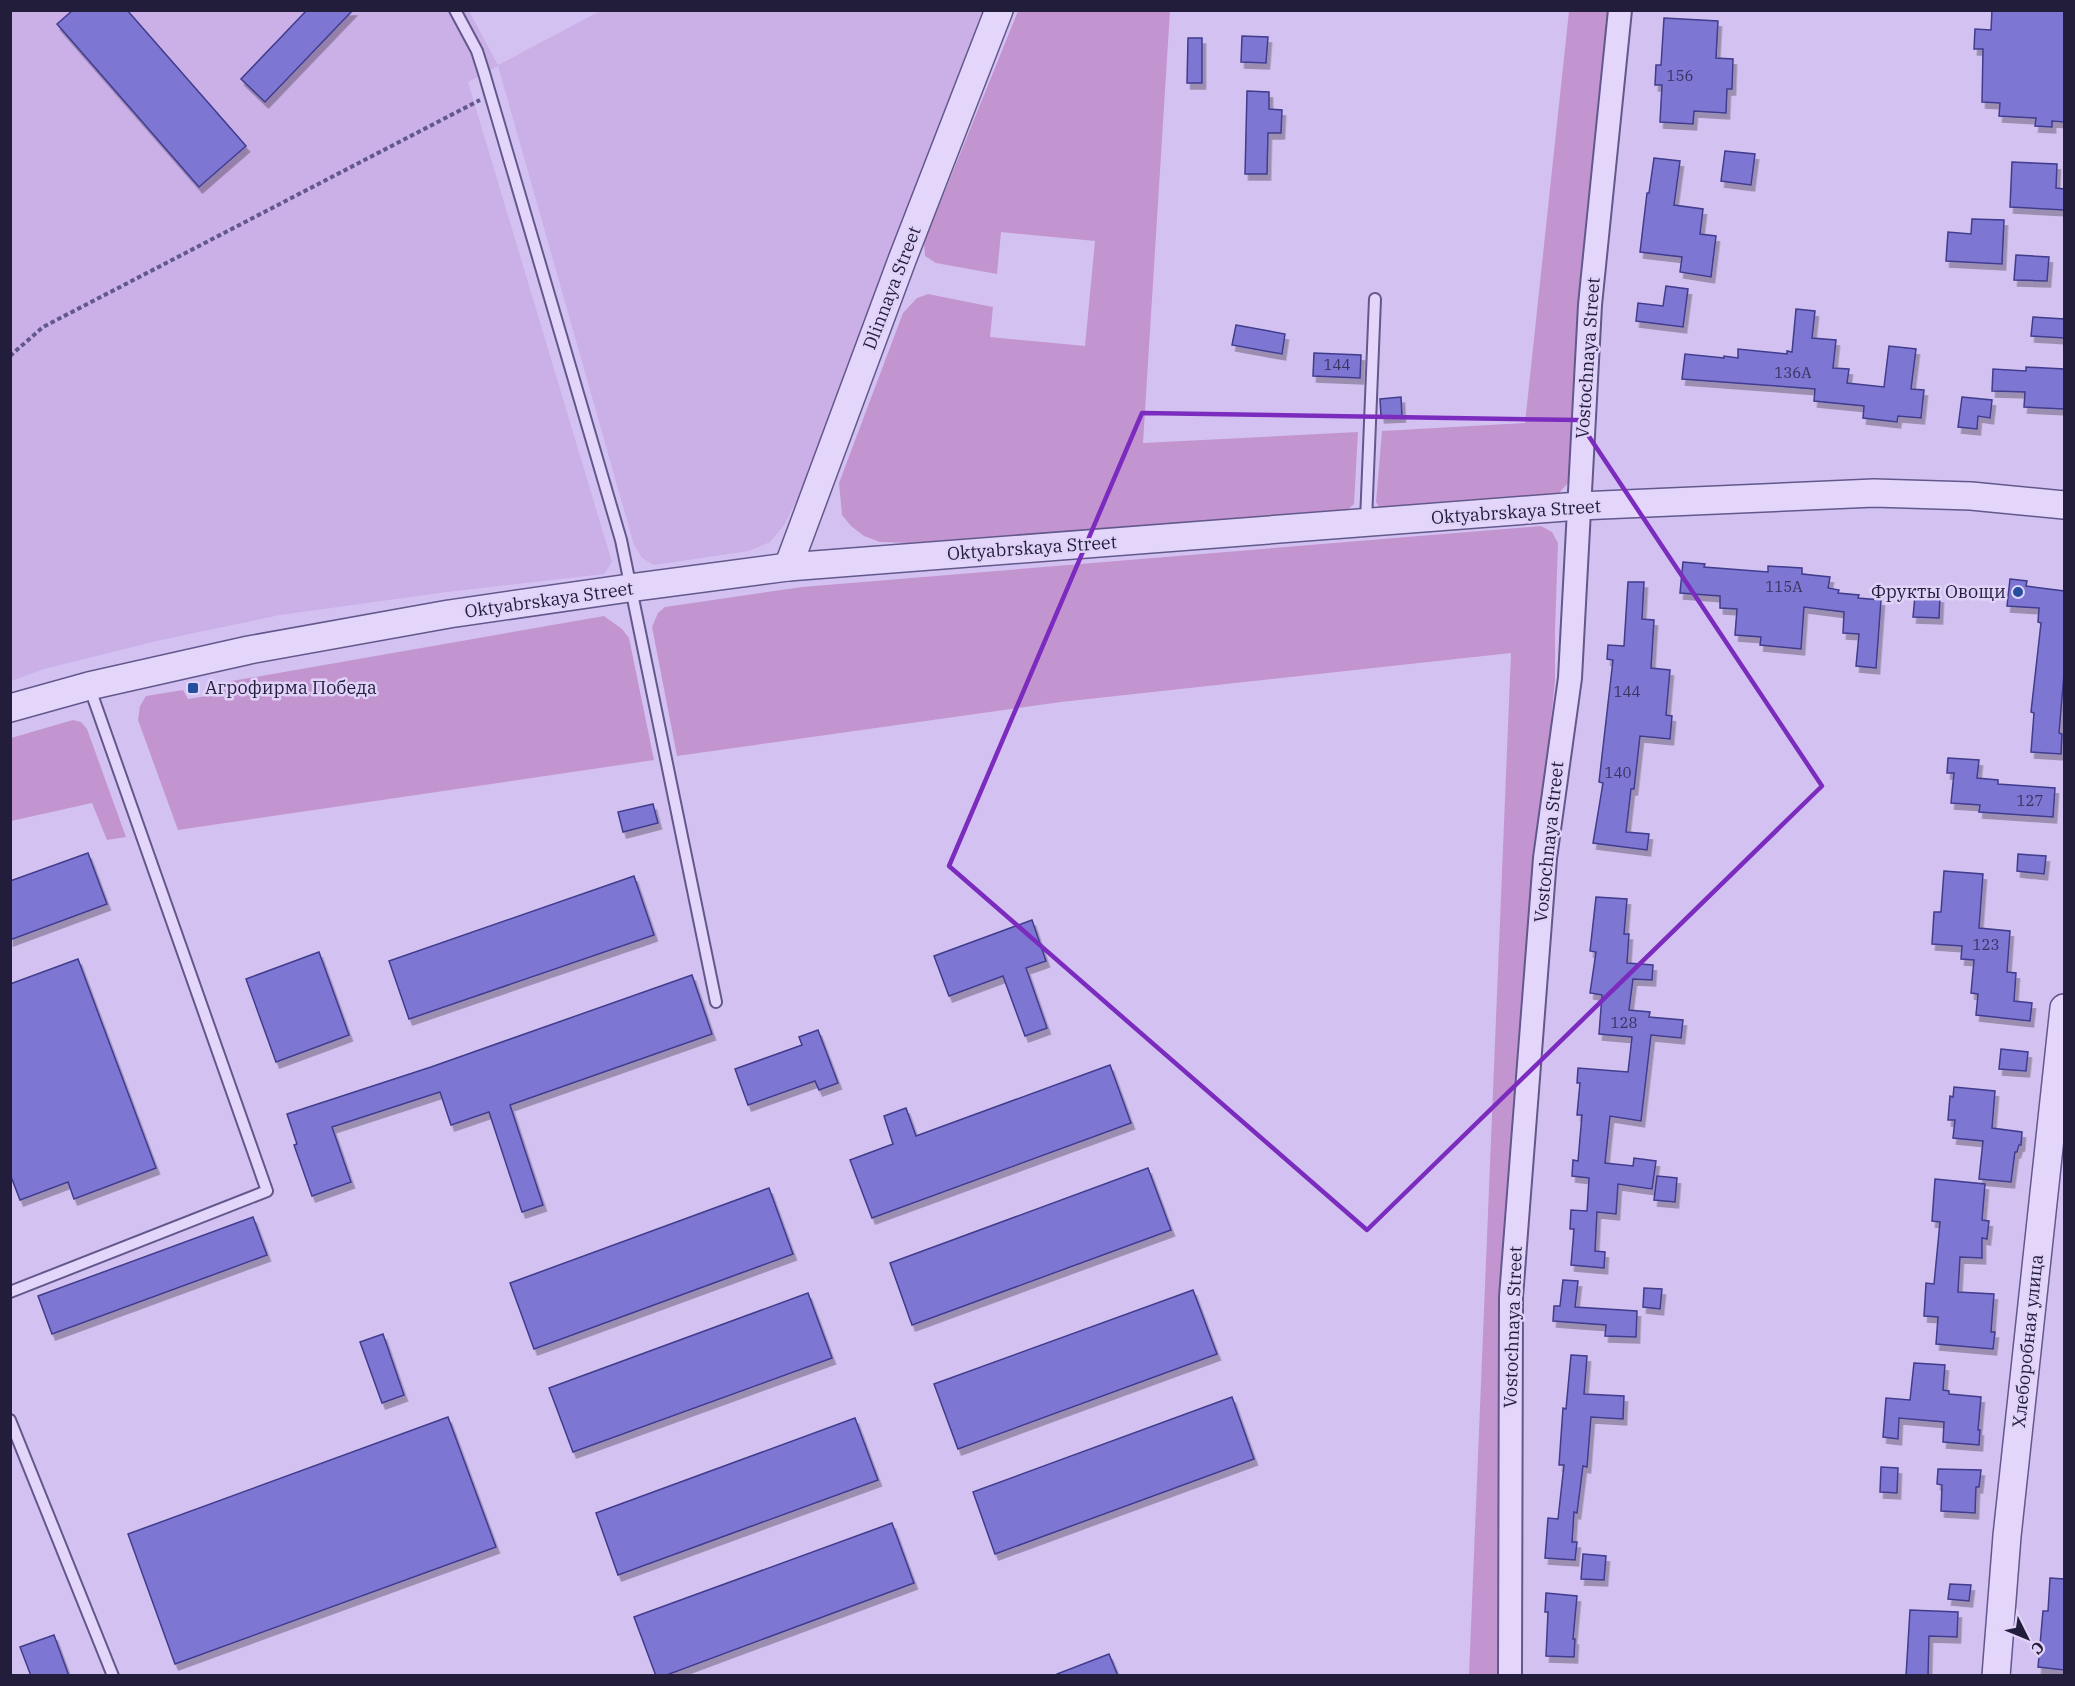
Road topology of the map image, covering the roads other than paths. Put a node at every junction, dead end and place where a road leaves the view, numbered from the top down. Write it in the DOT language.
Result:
graph roads {
  1 [pos="455,10"];
  2 [pos="999,10"];
  3 [pos="1620,10"];
  4 [pos="1375,299"];
  5 [pos="2064,505"];
  6 [pos="1580,506"];
  7 [pos="1365,523"];
  8 [pos="788,567"];
  9 [pos="629,588"];
  10 [pos="89,686"];
  11 [pos="10,708"];
  12 [pos="716,1002"];
  13 [pos="2064,1008"];
  14 [pos="10,1292"];
  15 [pos="10,1420"];
  16 [pos="113,1676"];
  17 [pos="1510,1676"];
  18 [pos="1996,1676"];
  1 -- 9 [label="lane"];
  2 -- 8 [label="street, Dlinnaya Street"];
  3 -- 6 [label="street, Vostochnaya Street"];
  4 -- 7 [label="lane"];
  5 -- 6 [label="street, Oktyabrskaya Street"];
  6 -- 7 [label="street, Oktyabrskaya Street"];
  6 -- 17 [label="street, Vostochnaya Street"];
  7 -- 8 [label="street, Oktyabrskaya Street"];
  8 -- 9 [label="street, Oktyabrskaya Street"];
  9 -- 10 [label="street, Oktyabrskaya Street"];
  9 -- 12 [label="lane"];
  10 -- 11 [label="street, Oktyabrskaya Street"];
  10 -- 14 [label="lane"];
  13 -- 18 [label="street, Хлеборобная улица"];
  15 -- 16 [label="lane"];
}
